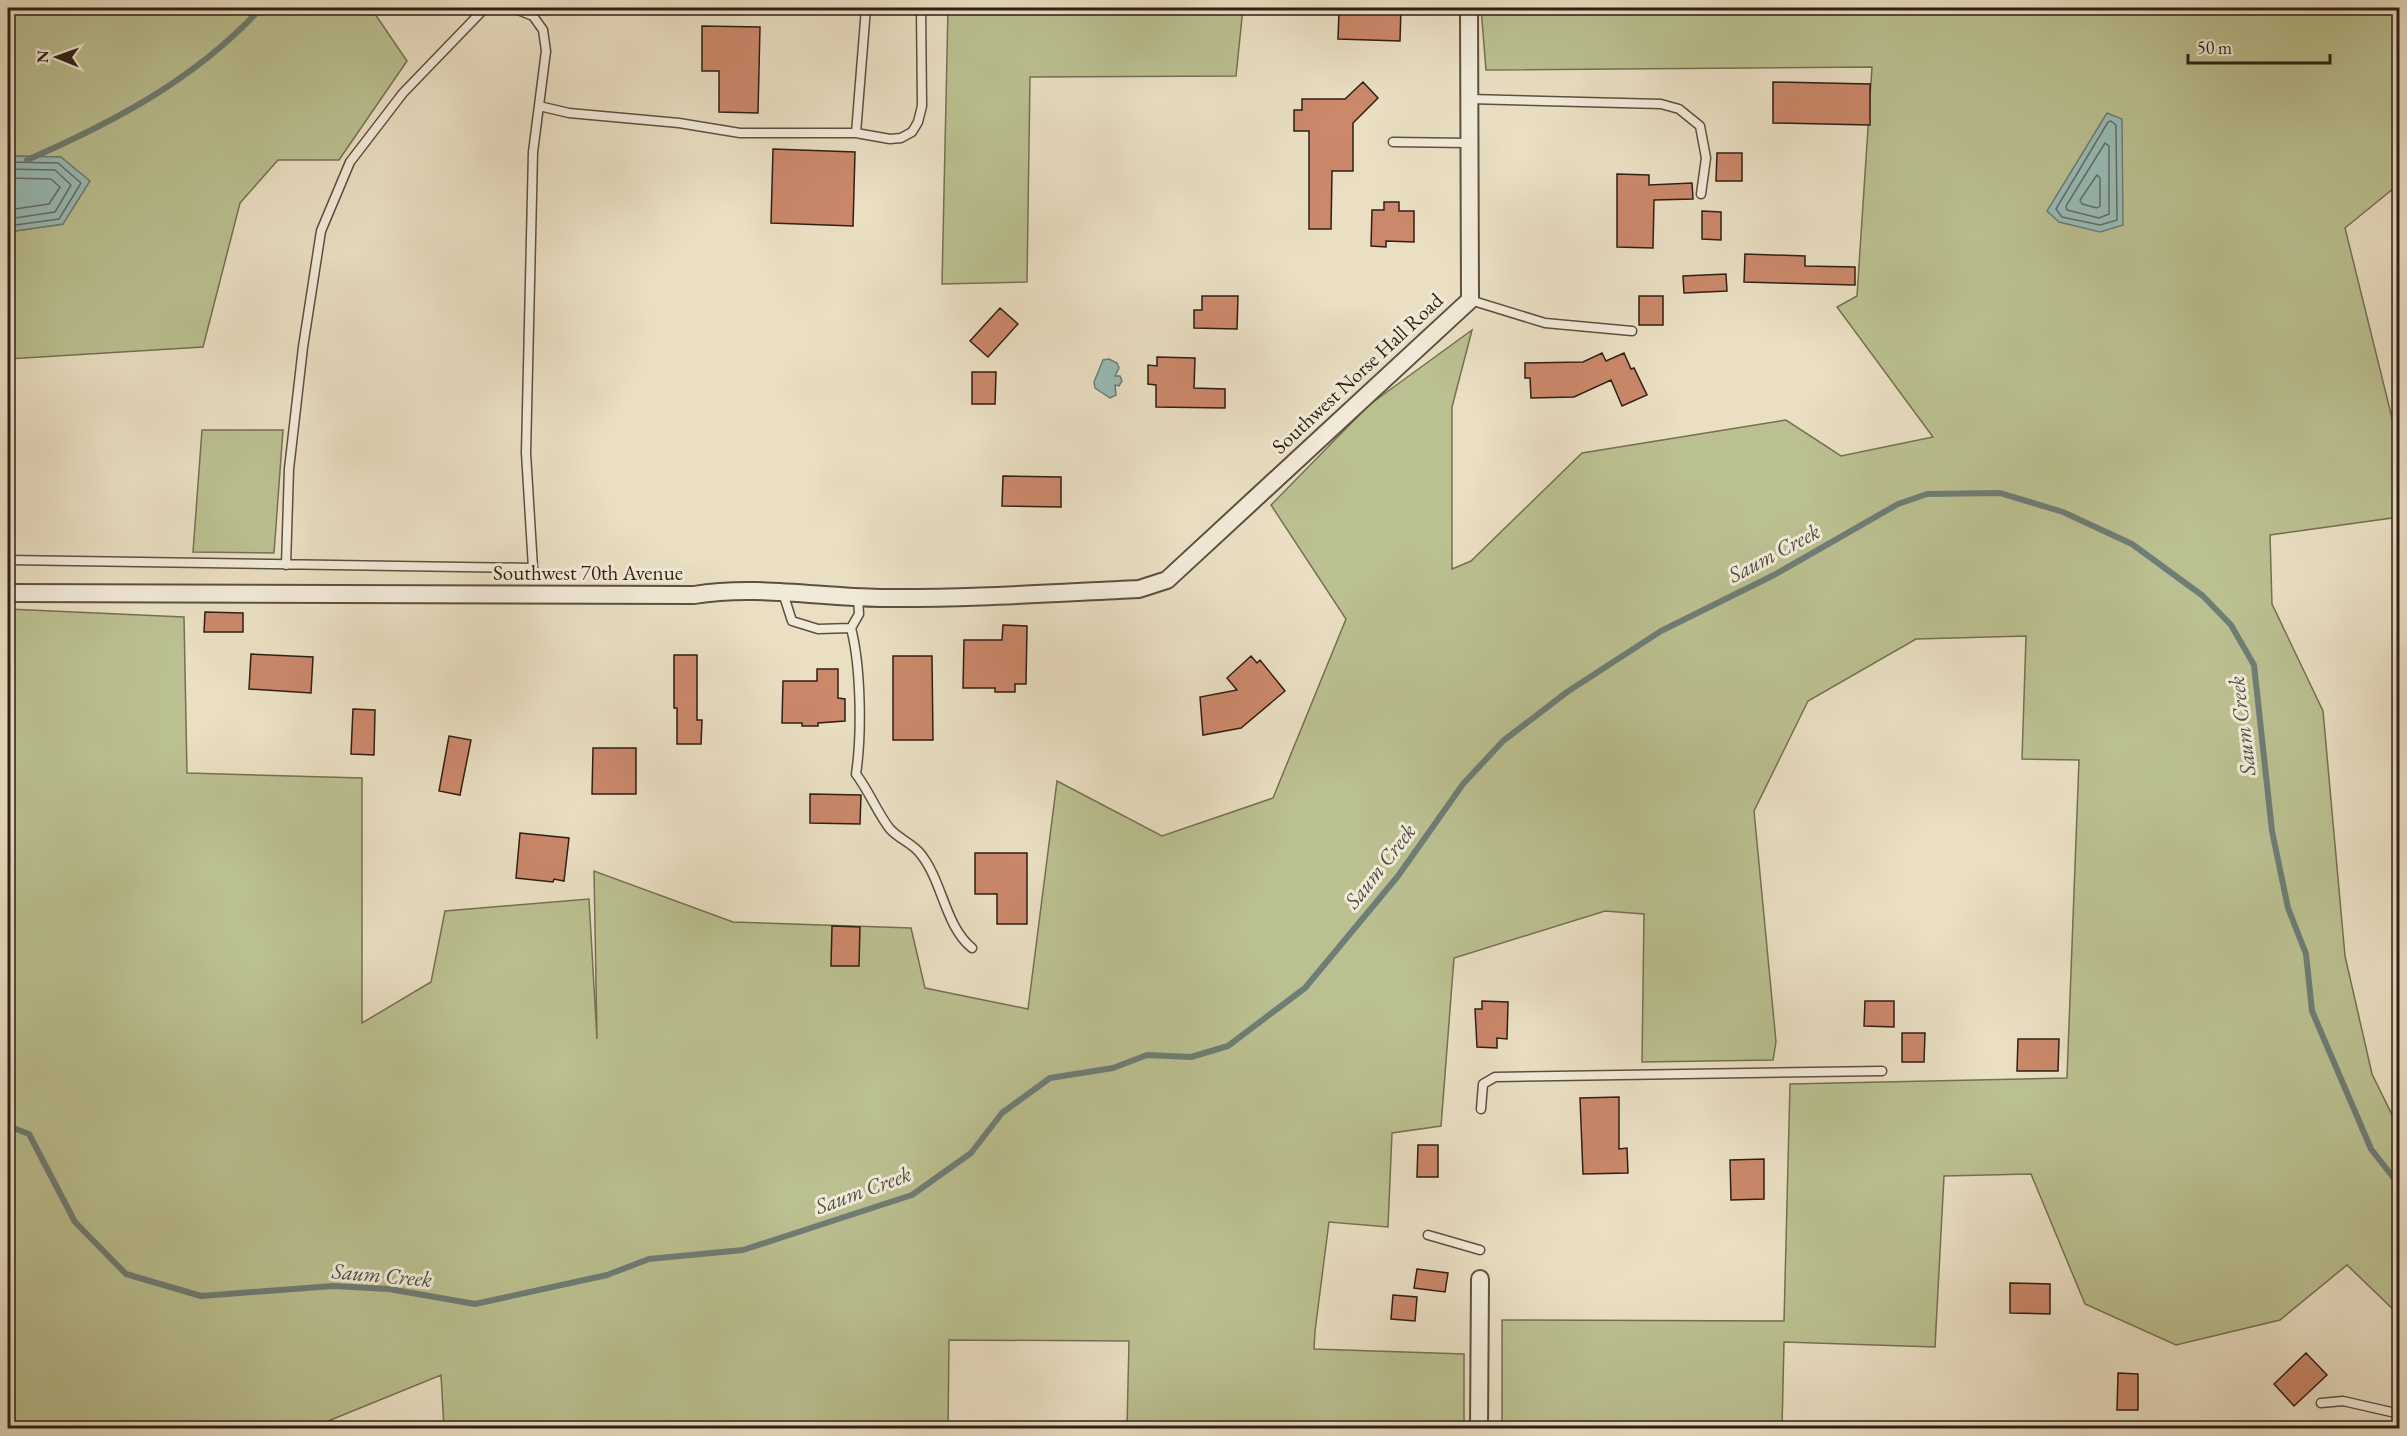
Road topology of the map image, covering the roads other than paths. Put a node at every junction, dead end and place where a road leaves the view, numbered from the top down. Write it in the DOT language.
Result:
graph roads {
  1 [pos="485,8"];
  2 [pos="513,8"];
  3 [pos="866,8"];
  4 [pos="921,8"];
  5 [pos="1469,8"];
  6 [pos="534,12"];
  7 [pos="1470,99"];
  8 [pos="539,106"];
  9 [pos="856,133"];
  10 [pos="1393,142"];
  11 [pos="1469,143"];
  12 [pos="1701,194"];
  13 [pos="1470,300"];
  14 [pos="1632,331"];
  15 [pos="8,560"];
  16 [pos="286,565"];
  17 [pos="1167,580"];
  18 [pos="8,593"];
  19 [pos="783,593"];
  20 [pos="858,597"];
  21 [pos="852,628"];
  22 [pos="972,948"];
  23 [pos="1882,1071"];
  24 [pos="1481,1109"];
  25 [pos="1428,1235"];
  26 [pos="1480,1250"];
  27 [pos="1480,1279"];
  28 [pos="2321,1403"];
  29 [pos="2400,1414"];
  30 [pos="1479,1428"];
  1 -- 16 [label="lane"];
  2 -- 6 [label="lane"];
  3 -- 9 [label="lane"];
  4 -- 9 [label="lane"];
  5 -- 7 [label="street, Southwest Norse Hall Road"];
  6 -- 8 [label="lane"];
  7 -- 11 [label="street, Southwest Norse Hall Road"];
  7 -- 12 [label="lane"];
  8 -- 9 [label="lane"];
  8 -- 16 [label="lane"];
  10 -- 11 [label="lane"];
  11 -- 13 [label="street, Southwest Norse Hall Road"];
  13 -- 14 [label="lane"];
  13 -- 17 [label="street, Southwest Norse Hall Road"];
  15 -- 16 [label="lane"];
  17 -- 20 [label="street, Southwest 70th Avenue"];
  18 -- 19 [label="street, Southwest 70th Avenue"];
  19 -- 20 [label="street, Southwest 70th Avenue"];
  19 -- 21 [label="lane"];
  20 -- 21 [label="lane"];
  21 -- 22 [label="lane"];
  23 -- 24 [label="lane"];
  25 -- 26 [label="lane"];
  27 -- 30 [label="street"];
  28 -- 29 [label="lane"];
}
